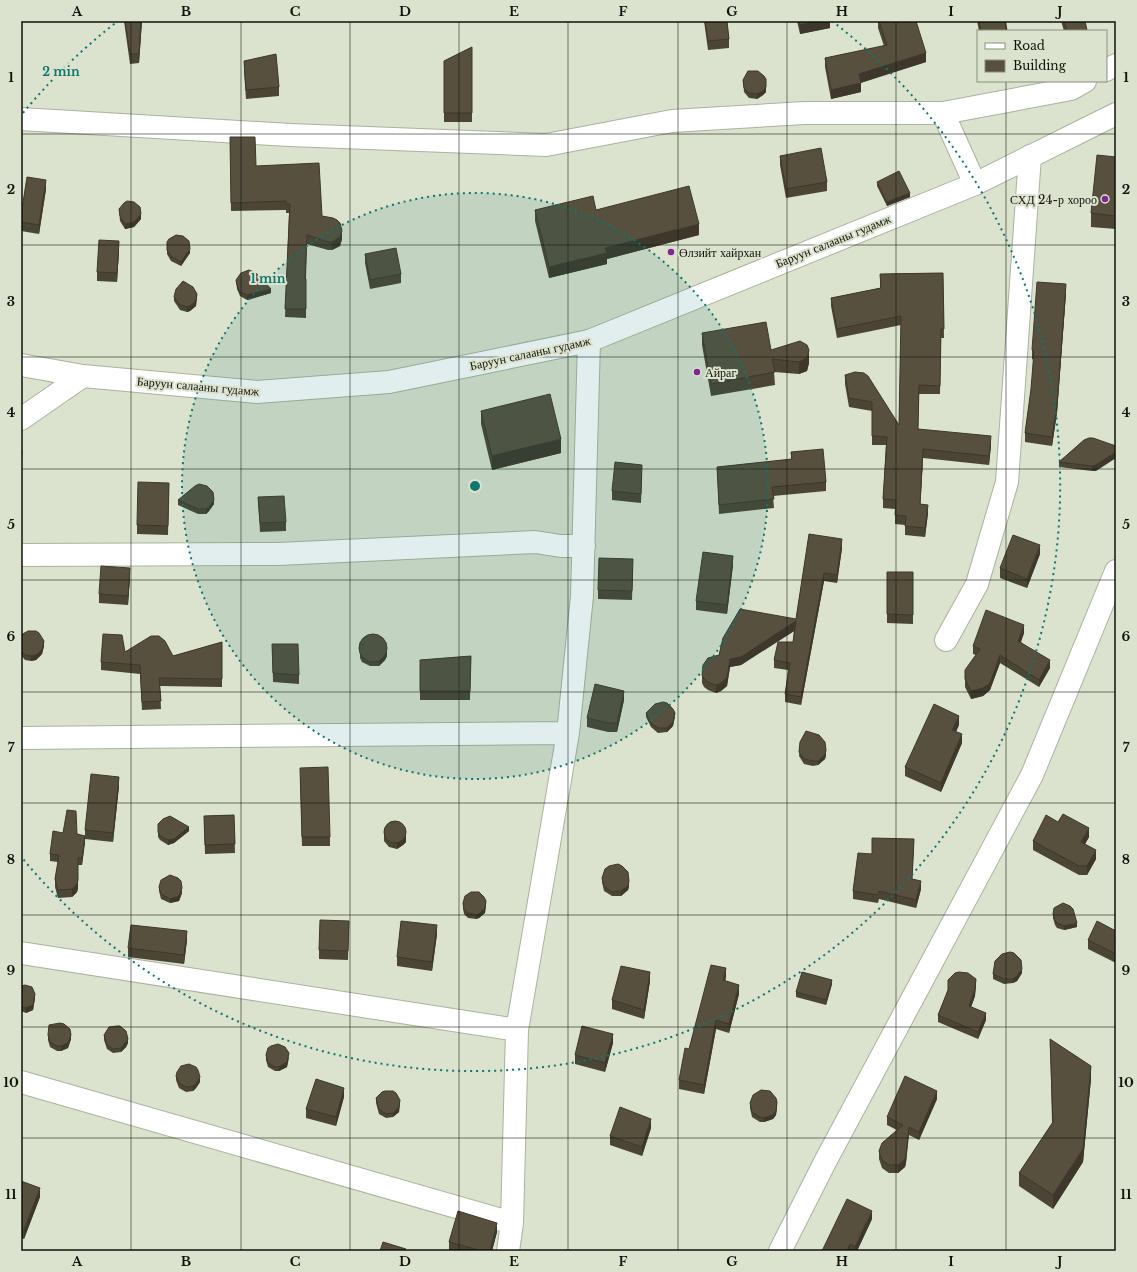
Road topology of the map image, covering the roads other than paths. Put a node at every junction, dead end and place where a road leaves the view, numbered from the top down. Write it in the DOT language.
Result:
graph roads {
  1 [pos="1116,65"];
  2 [pos="1107,70"];
  3 [pos="1083,82"];
  4 [pos="943,113"];
  5 [pos="1116,114"];
  6 [pos="21,119"];
  7 [pos="1030,156"];
  8 [pos="975,184"];
  9 [pos="589,341"];
  10 [pos="21,364"];
  11 [pos="83,376"];
  12 [pos="21,419"];
  13 [pos="584,546"];
  14 [pos="21,555"];
  15 [pos="1116,571"];
  16 [pos="946,640"];
  17 [pos="568,733"];
  18 [pos="21,738"];
  19 [pos="21,953"];
  20 [pos="517,1030"];
  21 [pos="21,1082"];
  22 [pos="512,1223"];
  23 [pos="508,1251"];
  24 [pos="780,1251"];
  1 -- 2 [label="street"];
  3 -- 4 [label="street"];
  4 -- 6 [label="street"];
  4 -- 8 [label="street"];
  5 -- 7 [label="street, Баруун салааны гудамж"];
  7 -- 8 [label="street, Баруун салааны гудамж"];
  7 -- 16 [label="street"];
  8 -- 9 [label="street, Баруун салааны гудамж"];
  9 -- 11 [label="street, Баруун салааны гудамж"];
  9 -- 13 [label="street"];
  10 -- 11 [label="street, Баруун салааны гудамж"];
  11 -- 12 [label="street"];
  13 -- 14 [label="street"];
  13 -- 17 [label="street"];
  15 -- 24 [label="street"];
  17 -- 18 [label="street"];
  17 -- 20 [label="street"];
  19 -- 20 [label="street"];
  20 -- 22 [label="street"];
  21 -- 22 [label="street"];
  22 -- 23 [label="street"];
}
